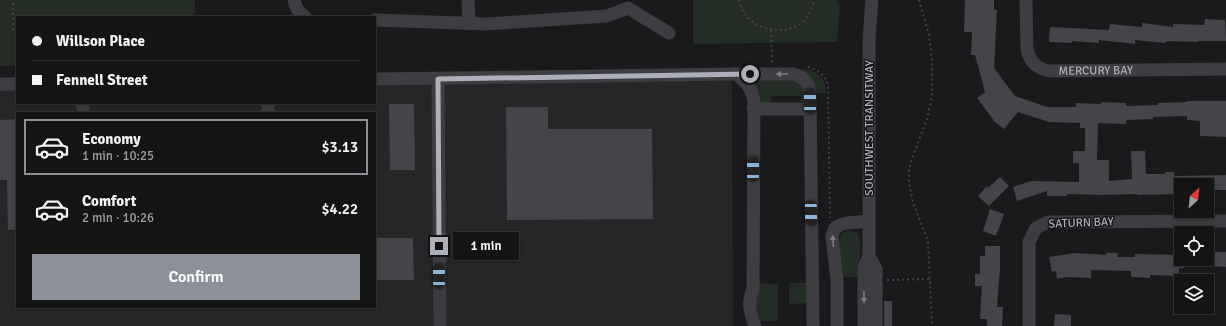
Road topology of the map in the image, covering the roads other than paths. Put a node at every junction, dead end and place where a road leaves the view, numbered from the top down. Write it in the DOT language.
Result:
graph roads {
  1 [pos="294,0"];
  2 [pos="468,0"];
  3 [pos="872,0"];
  4 [pos="1026,0"];
  5 [pos="628,4"];
  6 [pos="304,16"];
  7 [pos="376,20"];
  8 [pos="469,24"];
  9 [pos="669,33"];
  10 [pos="1226,69"];
  11 [pos="736,74"];
  12 [pos="376,79"];
  13 [pos="438,79"];
  14 [pos="0,84"];
  15 [pos="16,84"];
  16 [pos="753,105"];
  17 [pos="810,110"];
  18 [pos="869,221"];
  19 [pos="1226,221"];
  20 [pos="869,256"];
  21 [pos="440,326"];
  22 [pos="755,326"];
  23 [pos="813,326"];
  24 [pos="837,326"];
  25 [pos="864,326"];
  26 [pos="876,326"];
  27 [pos="1029,326"];
  1 -- 6 [label="street"];
  2 -- 8 [label="street"];
  3 -- 18 [label="street, SOUTHWEST TRANSITWAY"];
  4 -- 10 [label="street, MERCURY BAY"];
  5 -- 8 [label="street"];
  5 -- 9 [label="street"];
  7 -- 8 [label="street"];
  11 -- 13 [label="street"];
  11 -- 16 [label="street"];
  17 -- 11 [label="street, one-way"];
  12 -- 13 [label="street"];
  13 -- 21 [label="street"];
  14 -- 15 [label="street"];
  16 -- 17 [label="street"];
  16 -- 22 [label="street"];
  17 -- 23 [label="street"];
  18 -- 20 [label="street, SOUTHWEST TRANSITWAY"];
  24 -- 18 [label="street, one-way"];
  19 -- 27 [label="street, SATURN BAY"];
  20 -- 25 [label="street, SOUTHWEST TRANSITWAY, one-way"];
  20 -- 26 [label="street, SOUTHWEST TRANSITWAY"];
}
